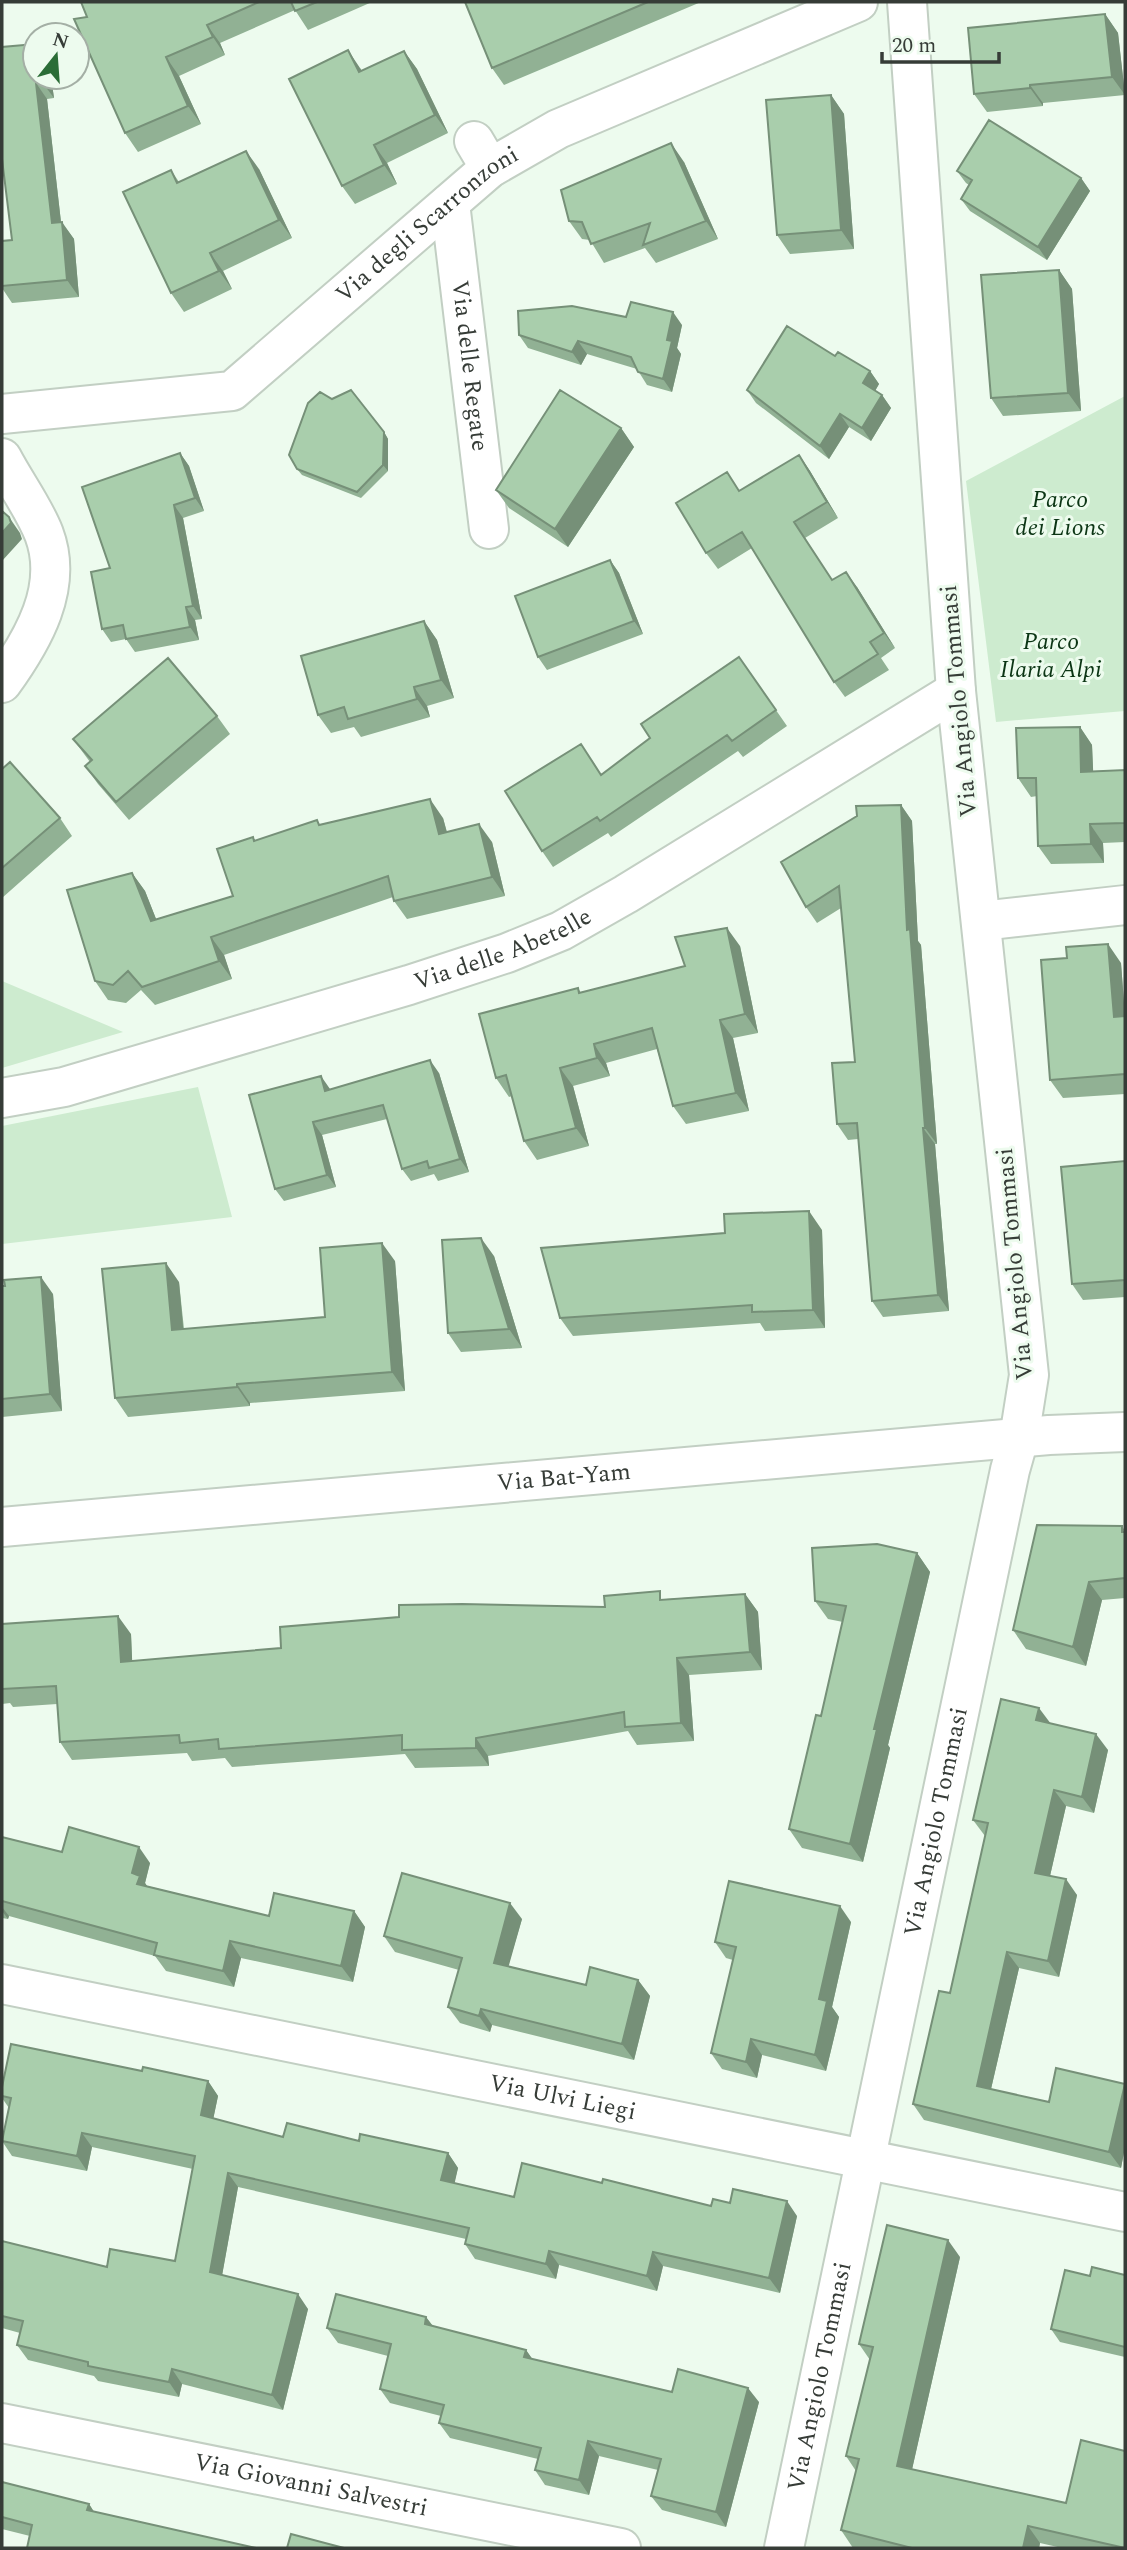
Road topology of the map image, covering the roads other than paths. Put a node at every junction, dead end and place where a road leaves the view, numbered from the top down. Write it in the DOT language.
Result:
graph roads {
  1 [pos="858,2"];
  2 [pos="907,2"];
  3 [pos="450,202"];
  4 [pos="2,414"];
  5 [pos="2,458"];
  6 [pos="489,529"];
  7 [pos="2,683"];
  8 [pos="956,691"];
  9 [pos="1125,905"];
  10 [pos="981,921"];
  11 [pos="2,1098"];
  12 [pos="1125,1432"];
  13 [pos="1018,1438"];
  14 [pos="2,1527"];
  15 [pos="2,1984"];
  16 [pos="865,2160"];
  17 [pos="1125,2212"];
  18 [pos="2,2423"];
  19 [pos="621,2548"];
  20 [pos="784,2548"];
  1 -- 3 [label="street, Via degli Scarronzoni"];
  2 -- 8 [label="street, Via Angiolo Tommasi"];
  3 -- 4 [label="street, Via degli Scarronzoni"];
  3 -- 6 [label="street, Via delle Regate"];
  5 -- 7 [label="street"];
  8 -- 10 [label="street, Via Angiolo Tommasi"];
  8 -- 11 [label="street, Via delle Abetelle"];
  9 -- 10 [label="street"];
  10 -- 13 [label="street, Via Angiolo Tommasi"];
  12 -- 13 [label="street, Via Bat-Yam"];
  13 -- 14 [label="street, Via Bat-Yam"];
  13 -- 16 [label="street, Via Angiolo Tommasi"];
  15 -- 16 [label="street, Via Ulvi Liegi"];
  16 -- 17 [label="street, Via Ulvi Liegi"];
  16 -- 20 [label="street, Via Angiolo Tommasi"];
  18 -- 19 [label="street, Via Giovanni Salvestri"];
}
